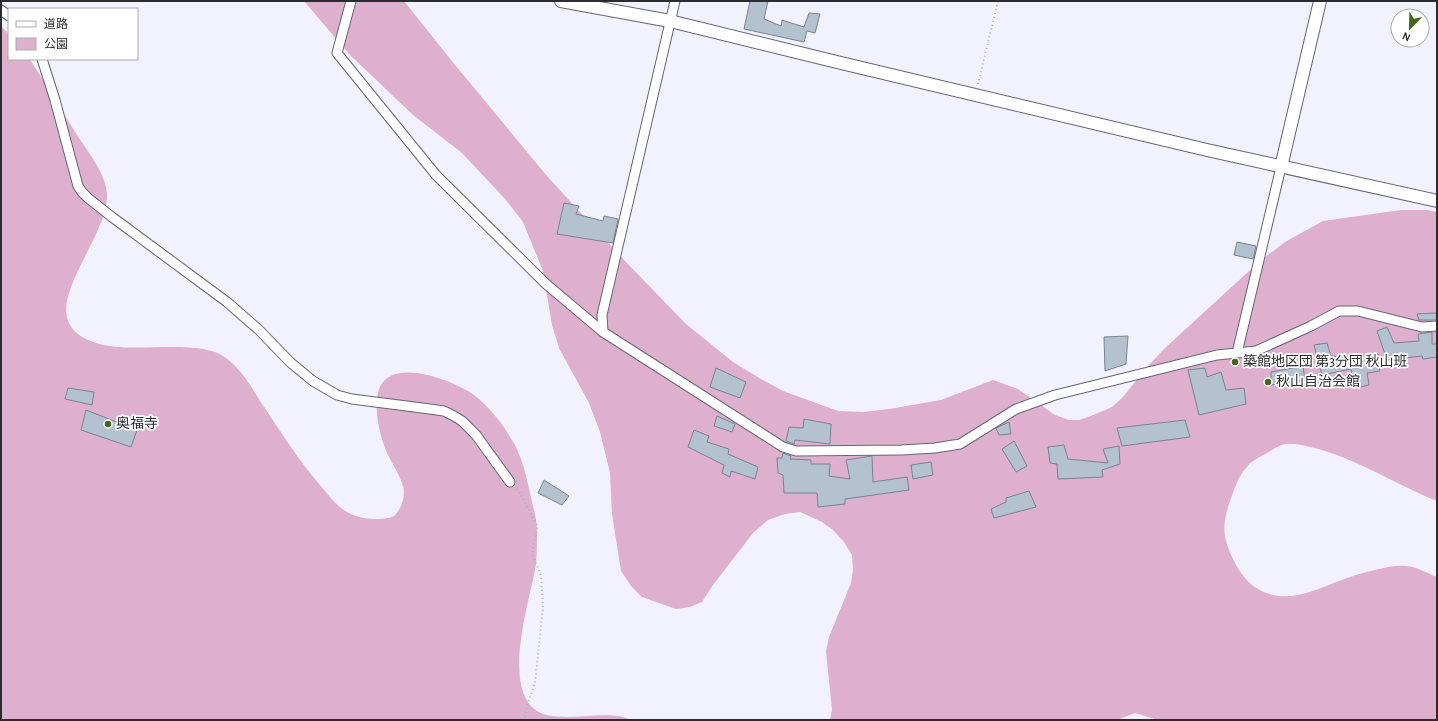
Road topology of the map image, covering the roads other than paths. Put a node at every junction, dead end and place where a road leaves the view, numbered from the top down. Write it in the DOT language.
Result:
graph roads {
  1 [pos="351,1"];
  2 [pos="561,1"];
  3 [pos="674,1"];
  4 [pos="1320,1"];
  5 [pos="670,21"];
  6 [pos="42,60"];
  7 [pos="1282,167"];
  8 [pos="1437,201"];
  9 [pos="1437,326"];
  10 [pos="603,332"];
  11 [pos="1237,353"];
  12 [pos="510,482"];
  1 -- 10 [label="street"];
  2 -- 5 [label="street"];
  3 -- 5 [label="street"];
  4 -- 7 [label="street"];
  5 -- 7 [label="street"];
  5 -- 10 [label="street"];
  6 -- 12 [label="street"];
  7 -- 8 [label="street"];
  7 -- 11 [label="street"];
  9 -- 11 [label="street"];
  10 -- 11 [label="street"];
}
